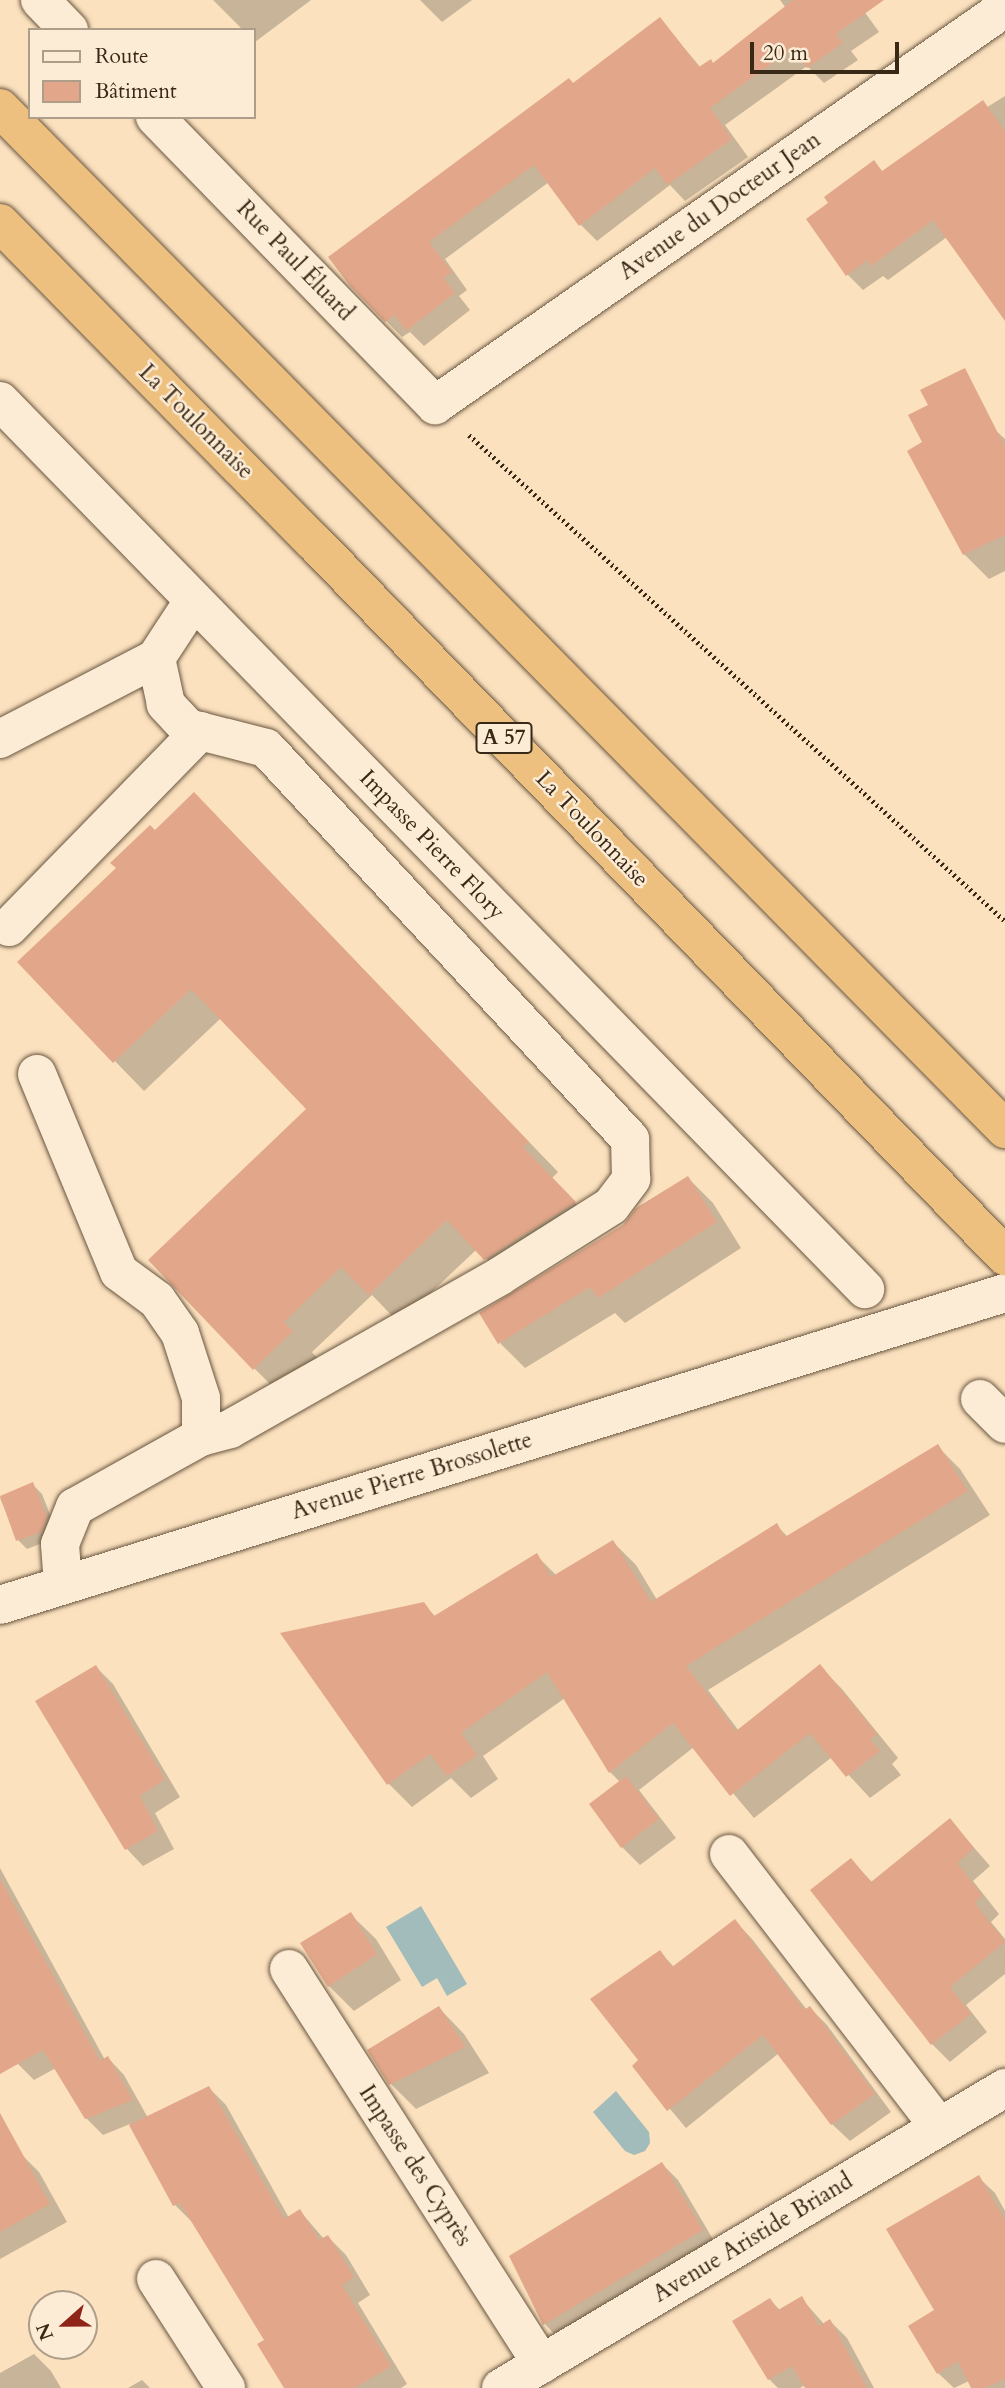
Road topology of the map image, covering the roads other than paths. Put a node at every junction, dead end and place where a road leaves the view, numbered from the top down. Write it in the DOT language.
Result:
graph roads {
  1 [pos="40,0"];
  2 [pos="1005,8"];
  3 [pos="67,28"];
  4 [pos="0,108"];
  5 [pos="157,119"];
  6 [pos="0,223"];
  7 [pos="0,401"];
  8 [pos="435,405"];
  9 [pos="194,600"];
  10 [pos="156,659"];
  11 [pos="200,731"];
  12 [pos="0,739"];
  13 [pos="9,927"];
  14 [pos="37,1074"];
  15 [pos="1005,1129"];
  16 [pos="1005,1256"];
  17 [pos="865,1289"];
  18 [pos="1005,1293"];
  19 [pos="201,1437"];
  20 [pos="63,1585"];
  21 [pos="0,1605"];
  22 [pos="729,1854"];
  23 [pos="289,1969"];
  24 [pos="1005,2088"];
  25 [pos="939,2127"];
  26 [pos="156,2279"];
  27 [pos="542,2364"];
  28 [pos="226,2388"];
  29 [pos="501,2388"];
  1 -- 3 [label="street"];
  2 -- 8 [label="street, Avenue du Docteur Jean"];
  4 -- 15 [label="highway"];
  5 -- 8 [label="street, Rue Paul Éluard"];
  6 -- 16 [label="highway, La Toulonnaise / A 57"];
  7 -- 9 [label="street, Impasse Pierre Flory"];
  9 -- 10 [label="street"];
  9 -- 17 [label="street, Impasse Pierre Flory"];
  10 -- 11 [label="street"];
  10 -- 12 [label="street"];
  11 -- 13 [label="street"];
  11 -- 19 [label="street"];
  14 -- 19 [label="street"];
  18 -- 20 [label="street, Avenue Pierre Brossolette"];
  19 -- 20 [label="street"];
  20 -- 21 [label="street, Avenue Pierre Brossolette"];
  22 -- 25 [label="street"];
  23 -- 27 [label="street, Impasse des Cyprès"];
  24 -- 25 [label="street, Avenue Aristide Briand"];
  25 -- 27 [label="street, Avenue Aristide Briand"];
  26 -- 28 [label="street"];
  27 -- 29 [label="street, Avenue Aristide Briand"];
}
